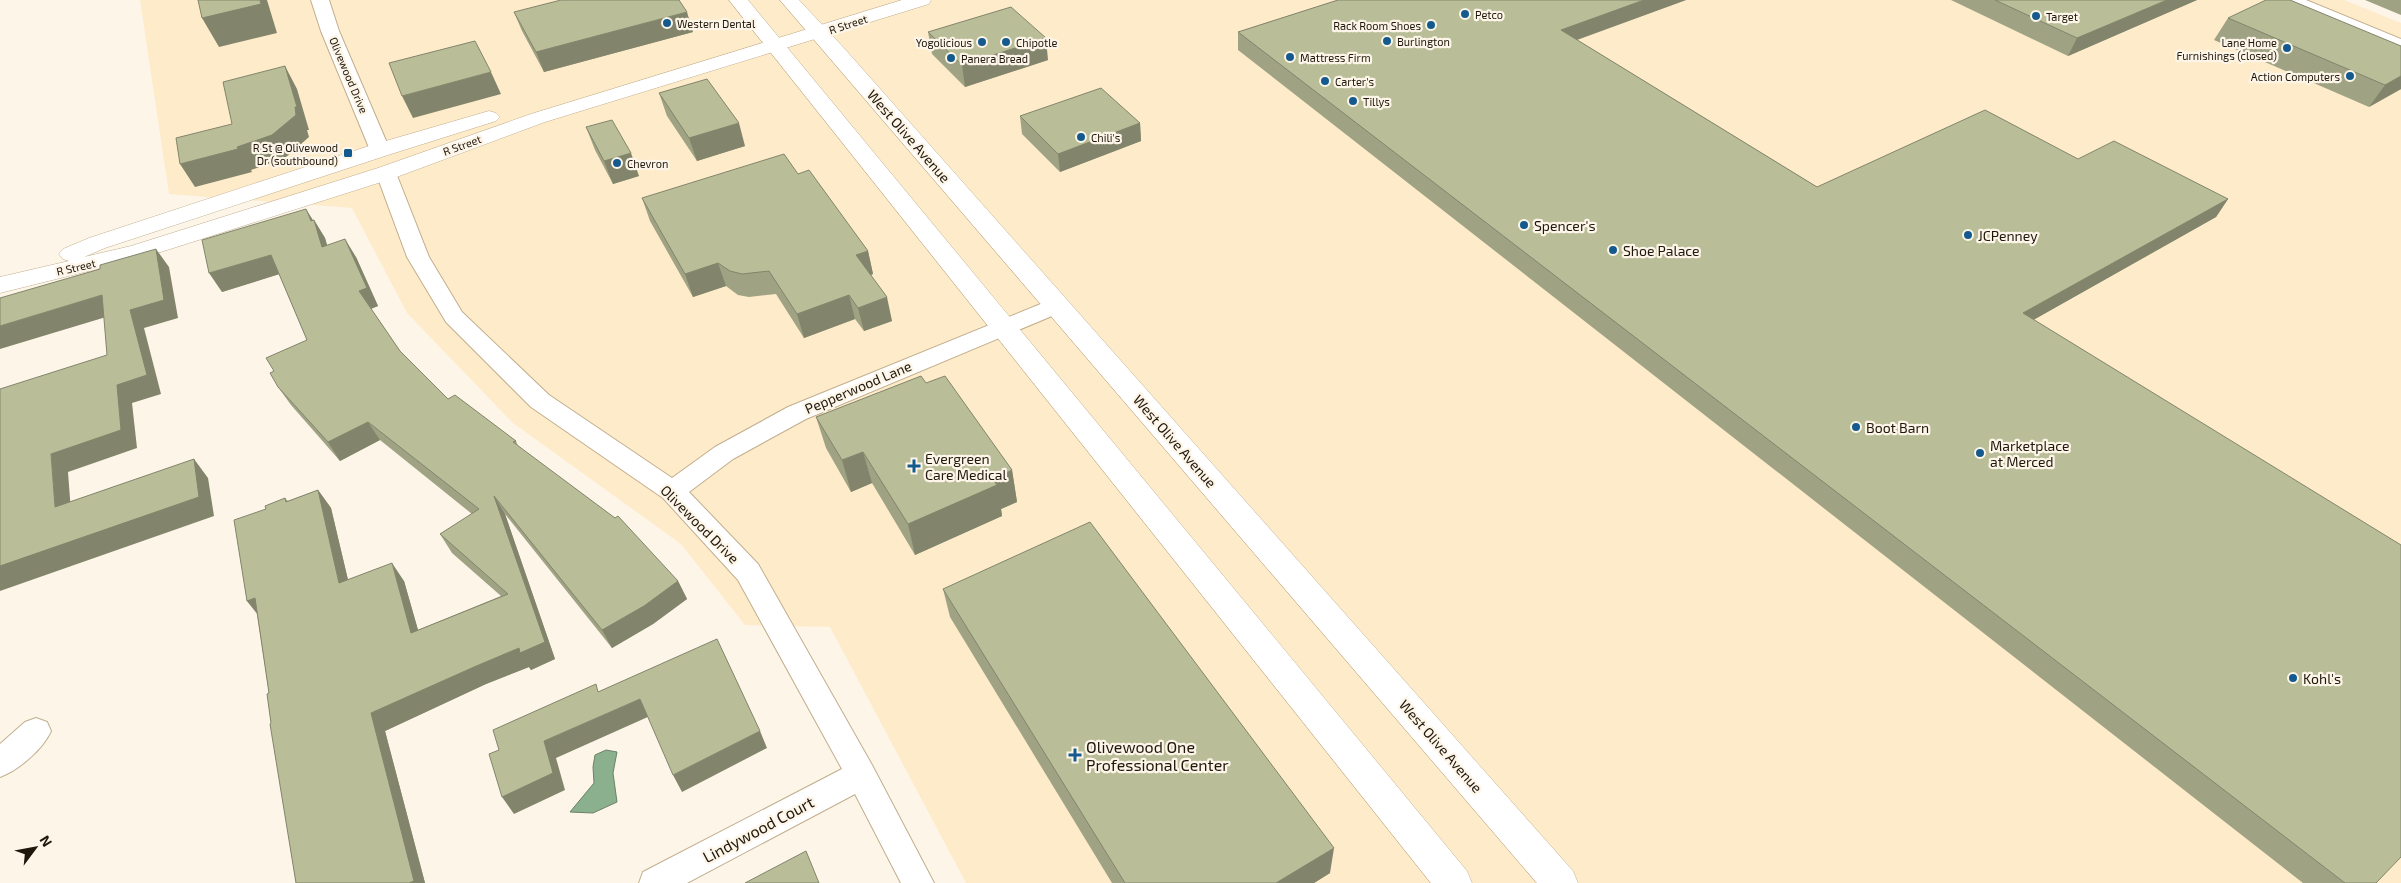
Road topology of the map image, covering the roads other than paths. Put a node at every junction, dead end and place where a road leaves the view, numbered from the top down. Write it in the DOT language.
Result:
graph roads {
  1 [pos="320,0"];
  2 [pos="738,0"];
  3 [pos="789,0"];
  4 [pos="865,0"];
  5 [pos="922,0"];
  6 [pos="2291,0"];
  7 [pos="812,26"];
  8 [pos="769,39"];
  9 [pos="2401,45"];
  10 [pos="383,162"];
  11 [pos="0,284"];
  12 [pos="1056,306"];
  13 [pos="1002,328"];
  14 [pos="672,492"];
  15 [pos="36,731"];
  16 [pos="0,763"];
  17 [pos="861,775"];
  18 [pos="655,883"];
  19 [pos="918,883"];
  20 [pos="1454,883"];
  21 [pos="1560,883"];
  1 -- 10 [label="street, Olivewood Drive"];
  2 -- 8 [label="main road"];
  3 -- 7 [label="main road, West Olive Avenue"];
  4 -- 7 [label="main road, R Street"];
  5 -- 7 [label="main road, R Street"];
  6 -- 9 [label="street"];
  7 -- 8 [label="main road, R Street"];
  7 -- 12 [label="main road, West Olive Avenue"];
  8 -- 10 [label="main road, R Street"];
  8 -- 10 [label="main road, R Street"];
  8 -- 13 [label="main road"];
  10 -- 11 [label="main road, R Street"];
  10 -- 11 [label="main road, R Street"];
  10 -- 14 [label="street, Olivewood Drive"];
  12 -- 13 [label="street, Pepperwood Lane"];
  12 -- 21 [label="main road, West Olive Avenue"];
  13 -- 14 [label="street, Pepperwood Lane"];
  13 -- 20 [label="main road"];
  14 -- 17 [label="street, Olivewood Drive"];
  15 -- 16 [label="street"];
  17 -- 18 [label="street, Lindywood Court"];
  17 -- 19 [label="street, Olivewood Drive"];
}
